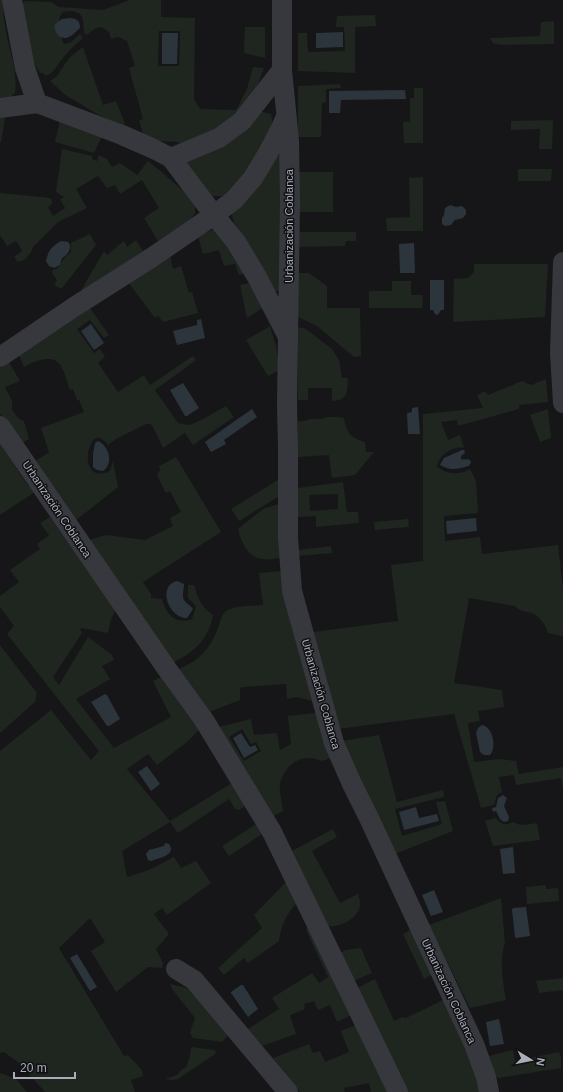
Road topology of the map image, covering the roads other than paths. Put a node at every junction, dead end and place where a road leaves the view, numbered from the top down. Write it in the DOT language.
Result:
graph roads {
  1 [pos="12,0"];
  2 [pos="282,0"];
  3 [pos="282,70"];
  4 [pos="37,103"];
  5 [pos="0,108"];
  6 [pos="286,115"];
  7 [pos="171,158"];
  8 [pos="214,215"];
  9 [pos="563,262"];
  10 [pos="288,337"];
  11 [pos="0,357"];
  12 [pos="563,403"];
  13 [pos="0,426"];
  14 [pos="176,969"];
  15 [pos="288,1092"];
  16 [pos="398,1092"];
  17 [pos="489,1092"];
  1 -- 4 [label="street"];
  2 -- 3 [label="street, Urbanización Coblanca"];
  3 -- 6 [label="street, Urbanización Coblanca"];
  3 -- 7 [label="street"];
  4 -- 5 [label="street, Urbanización Coblanca"];
  4 -- 7 [label="street, Urbanización Coblanca"];
  6 -- 8 [label="street, Urbanización Coblanca"];
  6 -- 10 [label="street, Urbanización Coblanca"];
  7 -- 8 [label="street, Urbanización Coblanca"];
  8 -- 10 [label="street, Urbanización Coblanca"];
  8 -- 11 [label="street, Urbanización Coblanca"];
  9 -- 12 [label="street"];
  10 -- 17 [label="street, Urbanización Coblanca"];
  13 -- 16 [label="street, Urbanización Coblanca"];
  14 -- 15 [label="street"];
}
